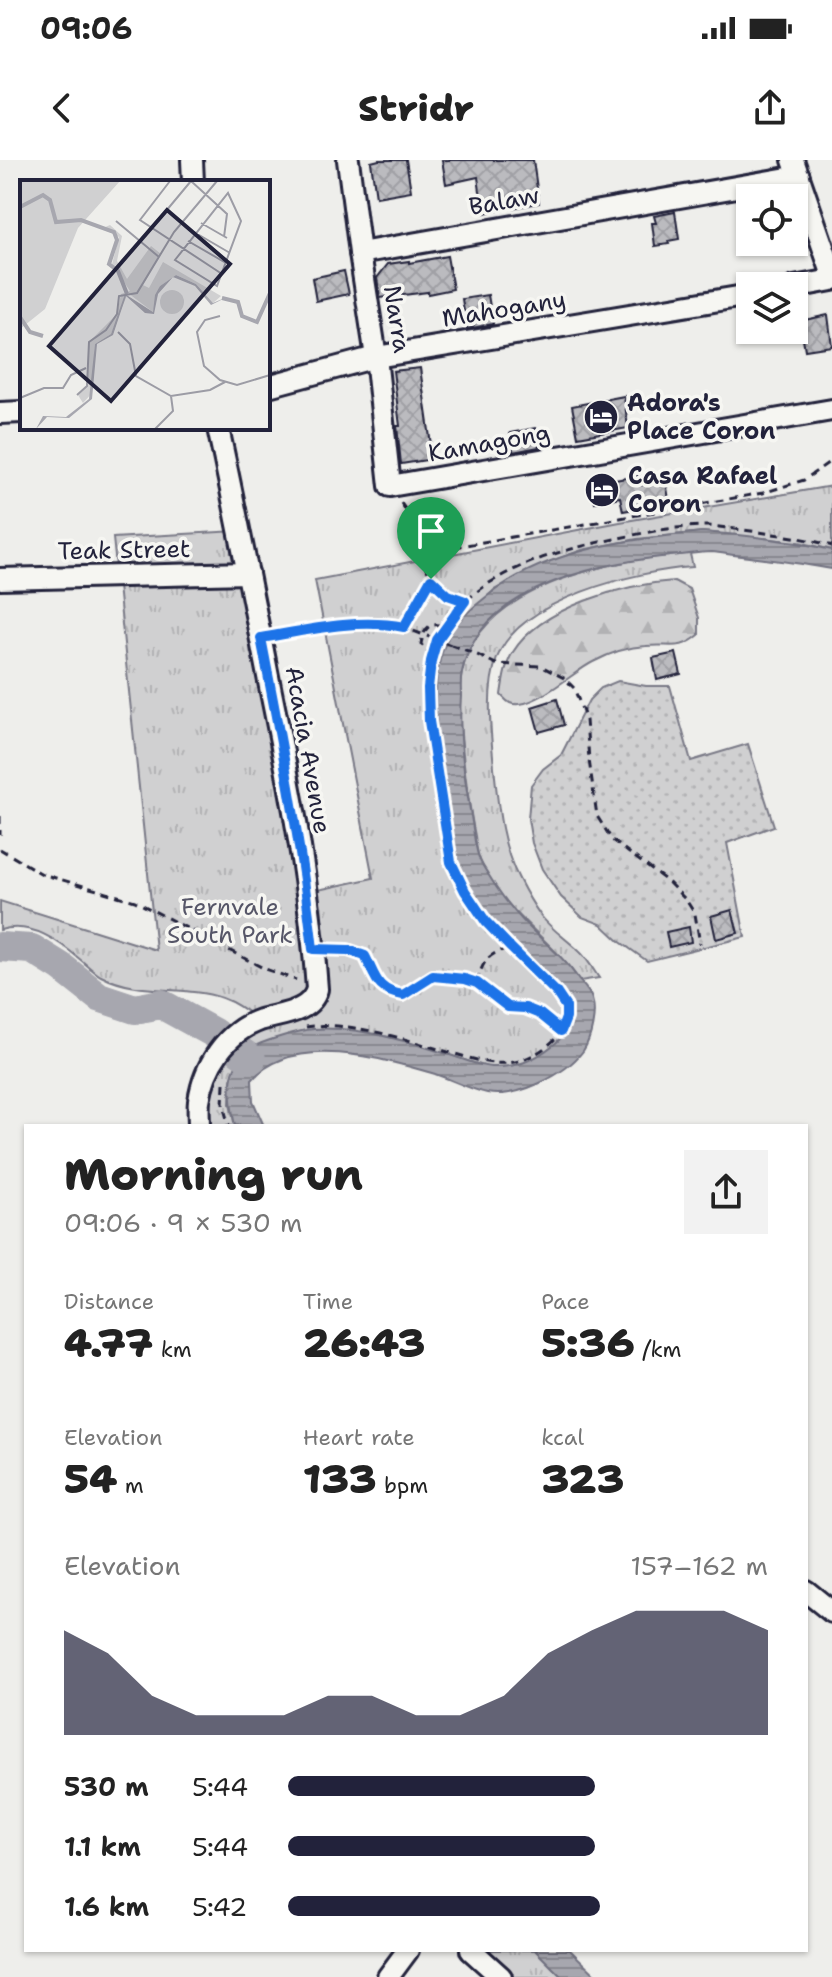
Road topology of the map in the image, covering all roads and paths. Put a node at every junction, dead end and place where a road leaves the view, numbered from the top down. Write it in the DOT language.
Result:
graph roads {
  1 [pos="192,160"];
  2 [pos="348,160"];
  3 [pos="796,168"];
  4 [pos="193,180"];
  5 [pos="360,253"];
  6 [pos="832,273"];
  7 [pos="832,280"];
  8 [pos="808,284"];
  9 [pos="736,297"];
  10 [pos="376,357"];
  11 [pos="270,385"];
  12 [pos="832,410"];
  13 [pos="20,412"];
  14 [pos="0,413"];
  15 [pos="218,430"];
  16 [pos="832,460"];
  17 [pos="390,486"];
  18 [pos="832,546"];
  19 [pos="426,552"];
  20 [pos="248,573"];
  21 [pos="0,579"];
  22 [pos="431,579"];
  23 [pos="465,601"];
  24 [pos="404,627"];
  25 [pos="445,627"];
  26 [pos="422,635"];
  27 [pos="261,638"];
  28 [pos="433,655"];
  29 [pos="0,816"];
  30 [pos="0,835"];
  31 [pos="0,849"];
  32 [pos="700,944"];
  33 [pos="511,948"];
  34 [pos="313,949"];
  35 [pos="477,983"];
  36 [pos="316,984"];
  37 [pos="302,1028"];
  38 [pos="561,1031"];
  39 [pos="226,1074"];
  40 [pos="199,1124"];
  41 [pos="228,1124"];
  42 [pos="808,1593"];
  43 [pos="832,1612"];
  44 [pos="412,1952"];
  45 [pos="473,1952"];
  46 [pos="388,1977"];
  47 [pos="501,1977"];
  1 -- 4 [label="street"];
  2 -- 5 [label="street, Narra"];
  3 -- 5 [label="street, Balaw"];
  3 -- 6 [label="street"];
  5 -- 10 [label="street, Narra"];
  7 -- 8 [label="street"];
  9 -- 10 [label="street, Mahogany"];
  10 -- 11 [label="street, Mahogany"];
  10 -- 17 [label="street, Narra"];
  12 -- 17 [label="street, Kamagong"];
  13 -- 14 [label="street"];
  15 -- 20 [label="street, Acacia Avenue"];
  16 -- 19 [label="path"];
  17 -- 19 [label="path"];
  18 -- 23 [label="path"];
  19 -- 22 [label="path"];
  20 -- 21 [label="street, Teak Street"];
  20 -- 27 [label="street, Acacia Avenue"];
  22 -- 23 [label="path"];
  22 -- 24 [label="path"];
  23 -- 25 [label="path"];
  24 -- 26 [label="path"];
  24 -- 27 [label="path"];
  25 -- 26 [label="path"];
  25 -- 28 [label="path"];
  26 -- 28 [label="path"];
  26 -- 32 [label="path, bridge"];
  27 -- 34 [label="street, Acacia Avenue"];
  28 -- 33 [label="path"];
  29 -- 30 [label="path"];
  31 -- 36 [label="path"];
  33 -- 35 [label="path"];
  33 -- 38 [label="path"];
  34 -- 35 [label="path"];
  34 -- 36 [label="street, Acacia Avenue"];
  35 -- 38 [label="path"];
  36 -- 40 [label="street"];
  37 -- 38 [label="path"];
  39 -- 41 [label="path"];
  42 -- 43 [label="street"];
  44 -- 46 [label="street"];
  45 -- 47 [label="street"];
}
